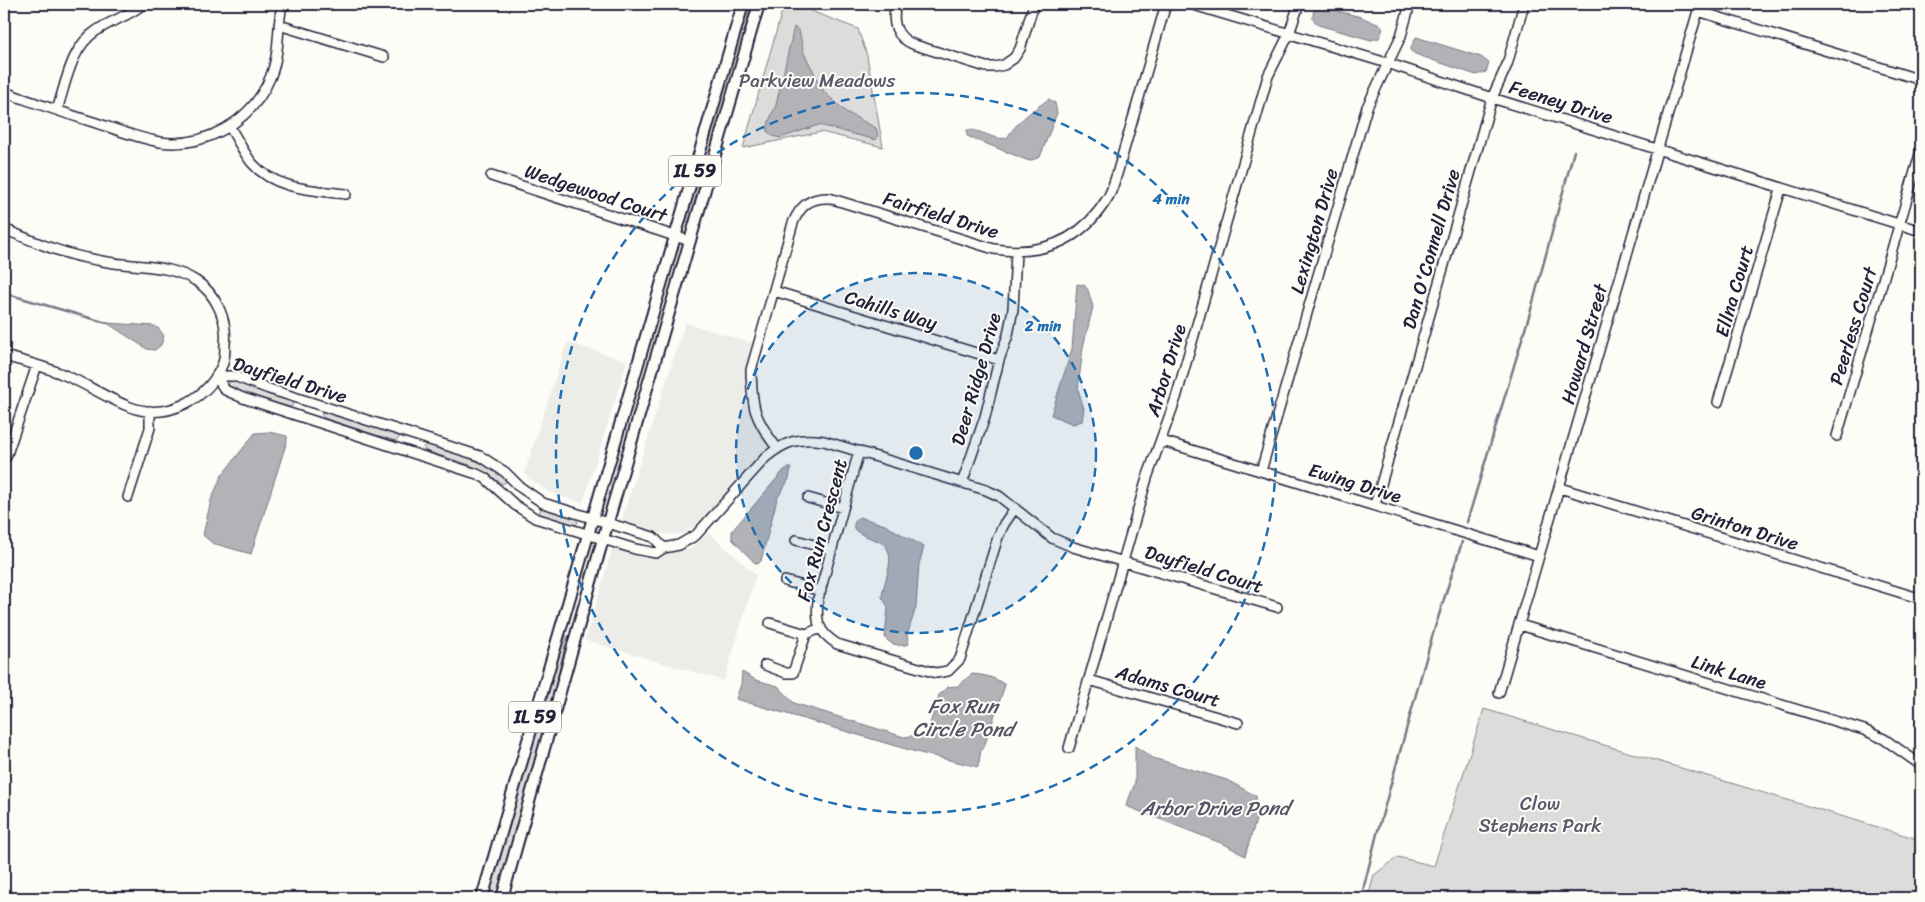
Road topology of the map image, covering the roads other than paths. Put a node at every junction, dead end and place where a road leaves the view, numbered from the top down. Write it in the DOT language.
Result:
graph roads {
  1 [pos="143,4"];
  2 [pos="282,4"];
  3 [pos="743,4"];
  4 [pos="759,4"];
  5 [pos="896,4"];
  6 [pos="1034,4"];
  7 [pos="1166,4"];
  8 [pos="1190,4"];
  9 [pos="1299,4"];
  10 [pos="1410,4"];
  11 [pos="1524,4"];
  12 [pos="1699,7"];
  13 [pos="279,25"];
  14 [pos="1289,34"];
  15 [pos="384,57"];
  16 [pos="1388,63"];
  17 [pos="1921,80"];
  18 [pos="4,92"];
  19 [pos="1492,98"];
  20 [pos="57,110"];
  21 [pos="229,126"];
  22 [pos="1657,149"];
  23 [pos="1921,151"];
  24 [pos="491,176"];
  25 [pos="1780,189"];
  26 [pos="346,194"];
  27 [pos="1900,225"];
  28 [pos="4,229"];
  29 [pos="1921,232"];
  30 [pos="676,236"];
  31 [pos="690,241"];
  32 [pos="1016,252"];
  33 [pos="774,291"];
  34 [pos="4,356"];
  35 [pos="1000,360"];
  36 [pos="37,365"];
  37 [pos="216,376"];
  38 [pos="310,402"];
  39 [pos="1718,402"];
  40 [pos="150,411"];
  41 [pos="304,418"];
  42 [pos="415,435"];
  43 [pos="1837,436"];
  44 [pos="1162,442"];
  45 [pos="777,448"];
  46 [pos="409,451"];
  47 [pos="859,451"];
  48 [pos="6,457"];
  49 [pos="1261,471"];
  50 [pos="962,483"];
  51 [pos="1560,488"];
  52 [pos="128,497"];
  53 [pos="808,498"];
  54 [pos="1375,506"];
  55 [pos="843,508"];
  56 [pos="1015,508"];
  57 [pos="594,518"];
  58 [pos="608,523"];
  59 [pos="589,535"];
  60 [pos="603,539"];
  61 [pos="796,540"];
  62 [pos="664,548"];
  63 [pos="832,550"];
  64 [pos="1539,556"];
  65 [pos="1123,561"];
  66 [pos="785,581"];
  67 [pos="821,591"];
  68 [pos="1921,597"];
  69 [pos="1277,607"];
  70 [pos="770,623"];
  71 [pos="1520,625"];
  72 [pos="821,628"];
  73 [pos="806,634"];
  74 [pos="764,665"];
  75 [pos="1088,680"];
  76 [pos="1499,693"];
  77 [pos="1238,723"];
  78 [pos="1069,748"];
  79 [pos="1921,765"];
  80 [pos="482,898"];
  81 [pos="502,898"];
  1 -- 20 [label="street"];
  2 -- 13 [label="street"];
  3 -- 30 [label="main road, IL 59"];
  4 -- 31 [label="main road, IL 59"];
  5 -- 6 [label="street"];
  7 -- 32 [label="street, Fairfield Drive"];
  8 -- 14 [label="street, Feeney Drive"];
  9 -- 14 [label="street, Arbor Drive"];
  10 -- 16 [label="street, Lexington Drive"];
  11 -- 19 [label="street, Dan O'Connell Drive"];
  12 -- 17 [label="street"];
  12 -- 22 [label="street, Howard Street"];
  13 -- 15 [label="street"];
  13 -- 21 [label="street"];
  14 -- 16 [label="street, Feeney Drive"];
  14 -- 44 [label="street, Arbor Drive"];
  16 -- 19 [label="street, Feeney Drive"];
  16 -- 49 [label="street, Lexington Drive"];
  18 -- 20 [label="street"];
  19 -- 22 [label="street, Feeney Drive"];
  19 -- 54 [label="street, Dan O'Connell Drive"];
  20 -- 21 [label="street"];
  21 -- 26 [label="street"];
  22 -- 25 [label="street, Feeney Drive"];
  22 -- 51 [label="street, Howard Street"];
  23 -- 27 [label="street, Peerless Court"];
  24 -- 30 [label="street, Wedgewood Court"];
  25 -- 27 [label="street, Feeney Drive"];
  25 -- 39 [label="street, Ellna Court"];
  27 -- 29 [label="street, Feeney Drive"];
  27 -- 43 [label="street, Peerless Court"];
  28 -- 37 [label="street"];
  30 -- 31 [label="street, Wedgewood Court"];
  30 -- 57 [label="main road, IL 59"];
  31 -- 58 [label="main road, IL 59"];
  32 -- 33 [label="street, Fairfield Drive"];
  32 -- 35 [label="street, Deer Ridge Drive"];
  33 -- 35 [label="street, Cahills Way"];
  33 -- 45 [label="street, Fairfield Drive"];
  34 -- 36 [label="street"];
  35 -- 50 [label="street, Deer Ridge Drive"];
  36 -- 40 [label="street"];
  36 -- 48 [label="street"];
  37 -- 38 [label="street, Dayfield Drive"];
  37 -- 40 [label="street"];
  37 -- 41 [label="street, Dayfield Drive"];
  38 -- 41 [label="street"];
  38 -- 42 [label="street, Dayfield Drive"];
  40 -- 52 [label="street"];
  41 -- 46 [label="street, Dayfield Drive"];
  42 -- 46 [label="street"];
  42 -- 57 [label="street, Dayfield Drive"];
  44 -- 49 [label="street, Ewing Drive"];
  44 -- 65 [label="street, Arbor Drive"];
  45 -- 47 [label="street, Dayfield Drive"];
  45 -- 62 [label="street, Dayfield Drive"];
  46 -- 59 [label="street, Dayfield Drive"];
  47 -- 50 [label="street, Dayfield Drive"];
  47 -- 55 [label="street, Fox Run Crescent"];
  49 -- 54 [label="street, Ewing Drive"];
  50 -- 56 [label="street, Dayfield Drive"];
  51 -- 64 [label="street, Howard Street"];
  51 -- 68 [label="street, Grinton Drive"];
  53 -- 55 [label="street"];
  54 -- 64 [label="street, Ewing Drive"];
  55 -- 63 [label="street, Fox Run Crescent"];
  56 -- 65 [label="street, Dayfield Drive"];
  56 -- 72 [label="street, Fox Run Crescent"];
  57 -- 58 [label="street, Dayfield Drive"];
  57 -- 59 [label="main road, IL 59"];
  58 -- 60 [label="main road, IL 59"];
  58 -- 62 [label="street, Dayfield Drive"];
  59 -- 60 [label="street, Dayfield Drive"];
  59 -- 80 [label="main road, IL 59"];
  60 -- 62 [label="street, Dayfield Drive"];
  60 -- 81 [label="main road, IL 59"];
  61 -- 63 [label="street"];
  63 -- 67 [label="street, Fox Run Crescent"];
  64 -- 71 [label="street, Howard Street"];
  65 -- 69 [label="street, Dayfield Court"];
  65 -- 75 [label="street, Arbor Drive"];
  66 -- 67 [label="street"];
  67 -- 72 [label="street, Fox Run Crescent"];
  70 -- 73 [label="street"];
  71 -- 76 [label="street, Howard Street"];
  71 -- 79 [label="street, Link Lane"];
  72 -- 73 [label="street"];
  73 -- 74 [label="street"];
  75 -- 77 [label="street, Adams Court"];
  75 -- 78 [label="street, Arbor Drive"];
}
